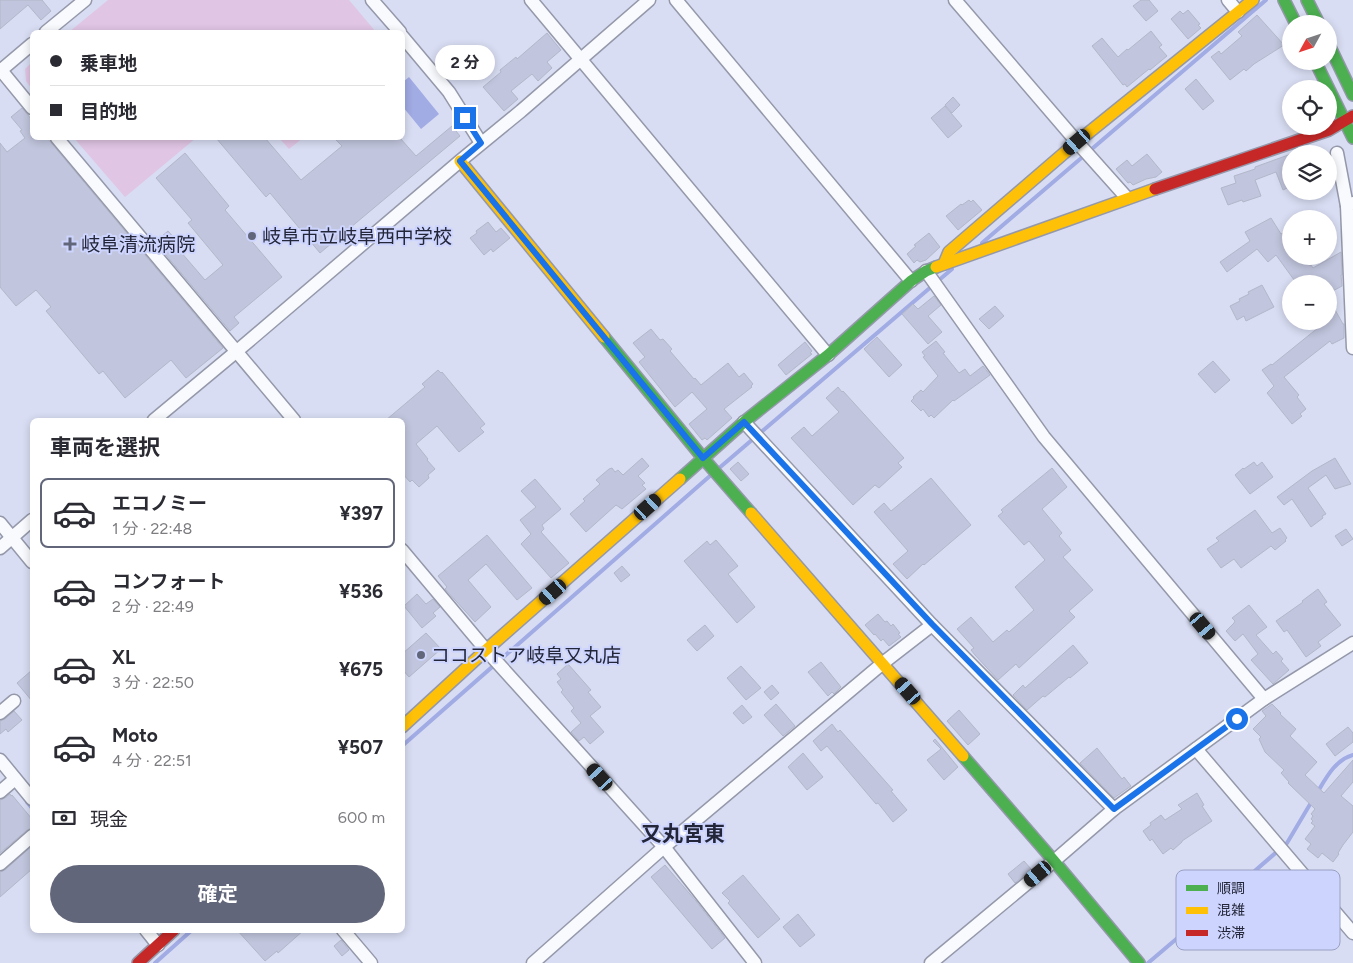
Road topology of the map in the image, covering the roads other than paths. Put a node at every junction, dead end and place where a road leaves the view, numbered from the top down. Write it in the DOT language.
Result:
graph roads {
  1 [pos="85,0"];
  2 [pos="372,0"];
  3 [pos="531,0"];
  4 [pos="649,0"];
  5 [pos="676,0"];
  6 [pos="955,0"];
  7 [pos="1228,0"];
  8 [pos="1253,0"];
  9 [pos="1284,0"];
  10 [pos="1307,0"];
  11 [pos="1238,12"];
  12 [pos="1292,15"];
  13 [pos="1314,15"];
  14 [pos="48,30"];
  15 [pos="398,30"];
  16 [pos="405,40"];
  17 [pos="30,46"];
  18 [pos="581,60"];
  19 [pos="1338,63"];
  20 [pos="0,70"];
  21 [pos="1320,70"];
  22 [pos="1353,94"];
  23 [pos="30,106"];
  24 [pos="1349,118"];
  25 [pos="1353,138"];
  26 [pos="59,140"];
  27 [pos="1077,142"];
  28 [pos="481,143"];
  29 [pos="1337,153"];
  30 [pos="460,161"];
  31 [pos="1126,198"];
  32 [pos="1350,204"];
  33 [pos="944,264"];
  34 [pos="926,271"];
  35 [pos="911,280"];
  36 [pos="1353,348"];
  37 [pos="237,351"];
  38 [pos="828,355"];
  39 [pos="156,418"];
  40 [pos="292,418"];
  41 [pos="744,422"];
  42 [pos="703,458"];
  43 [pos="30,522"];
  44 [pos="0,523"];
  45 [pos="12,538"];
  46 [pos="0,548"];
  47 [pos="405,554"];
  48 [pos="30,560"];
  49 [pos="932,624"];
  50 [pos="1353,643"];
  51 [pos="486,650"];
  52 [pos="884,663"];
  53 [pos="1264,699"];
  54 [pos="14,701"];
  55 [pos="0,713"];
  56 [pos="405,724"];
  57 [pos="1196,749"];
  58 [pos="0,760"];
  59 [pos="15,779"];
  60 [pos="0,792"];
  61 [pos="30,797"];
  62 [pos="1114,809"];
  63 [pos="30,838"];
  64 [pos="664,847"];
  65 [pos="1054,861"];
  66 [pos="0,864"];
  67 [pos="1299,870"];
  68 [pos="1340,918"];
  69 [pos="148,933"];
  70 [pos="171,933"];
  71 [pos="346,933"];
  72 [pos="1353,933"];
  73 [pos="158,945"];
  74 [pos="138,963"];
  75 [pos="371,963"];
  76 [pos="533,963"];
  77 [pos="755,963"];
  78 [pos="931,963"];
  79 [pos="1139,963"];
  1 -- 14 [label="street"];
  2 -- 15 [label="street"];
  3 -- 18 [label="street"];
  4 -- 18 [label="street"];
  5 -- 35 [label="street"];
  6 -- 27 [label="street"];
  7 -- 11 [label="street"];
  8 -- 11 [label="street"];
  9 -- 12 [label="street"];
  10 -- 13 [label="street"];
  11 -- 27 [label="street"];
  16 -- 28 [label="street"];
  17 -- 20 [label="street"];
  18 -- 28 [label="street"];
  18 -- 38 [label="street"];
  19 -- 22 [label="street"];
  20 -- 23 [label="street"];
  21 -- 24 [label="street"];
  24 -- 25 [label="street"];
  24 -- 31 [label="street"];
  26 -- 37 [label="street"];
  27 -- 31 [label="street"];
  27 -- 33 [label="street"];
  28 -- 30 [label="street"];
  29 -- 32 [label="street"];
  30 -- 37 [label="street"];
  30 -- 42 [label="street"];
  31 -- 33 [label="street"];
  32 -- 36 [label="street"];
  33 -- 34 [label="street"];
  34 -- 35 [label="street"];
  34 -- 53 [label="street"];
  35 -- 38 [label="street"];
  37 -- 39 [label="street"];
  37 -- 40 [label="street"];
  38 -- 41 [label="street"];
  41 -- 42 [label="street"];
  41 -- 49 [label="street"];
  42 -- 51 [label="street"];
  42 -- 52 [label="street"];
  43 -- 45 [label="street"];
  44 -- 45 [label="street"];
  45 -- 46 [label="street"];
  45 -- 48 [label="street"];
  47 -- 51 [label="street"];
  49 -- 52 [label="street"];
  49 -- 62 [label="street"];
  50 -- 53 [label="street"];
  51 -- 56 [label="street"];
  51 -- 64 [label="street"];
  52 -- 64 [label="street"];
  52 -- 65 [label="street"];
  53 -- 57 [label="street"];
  54 -- 55 [label="street"];
  57 -- 62 [label="street"];
  57 -- 67 [label="street"];
  58 -- 59 [label="street"];
  59 -- 60 [label="street"];
  59 -- 61 [label="street"];
  62 -- 65 [label="street"];
  63 -- 66 [label="street"];
  64 -- 76 [label="street"];
  64 -- 77 [label="street"];
  65 -- 78 [label="street"];
  65 -- 79 [label="street"];
  68 -- 72 [label="street"];
  69 -- 73 [label="street"];
  70 -- 73 [label="street"];
  71 -- 75 [label="street"];
  73 -- 74 [label="street"];
}
